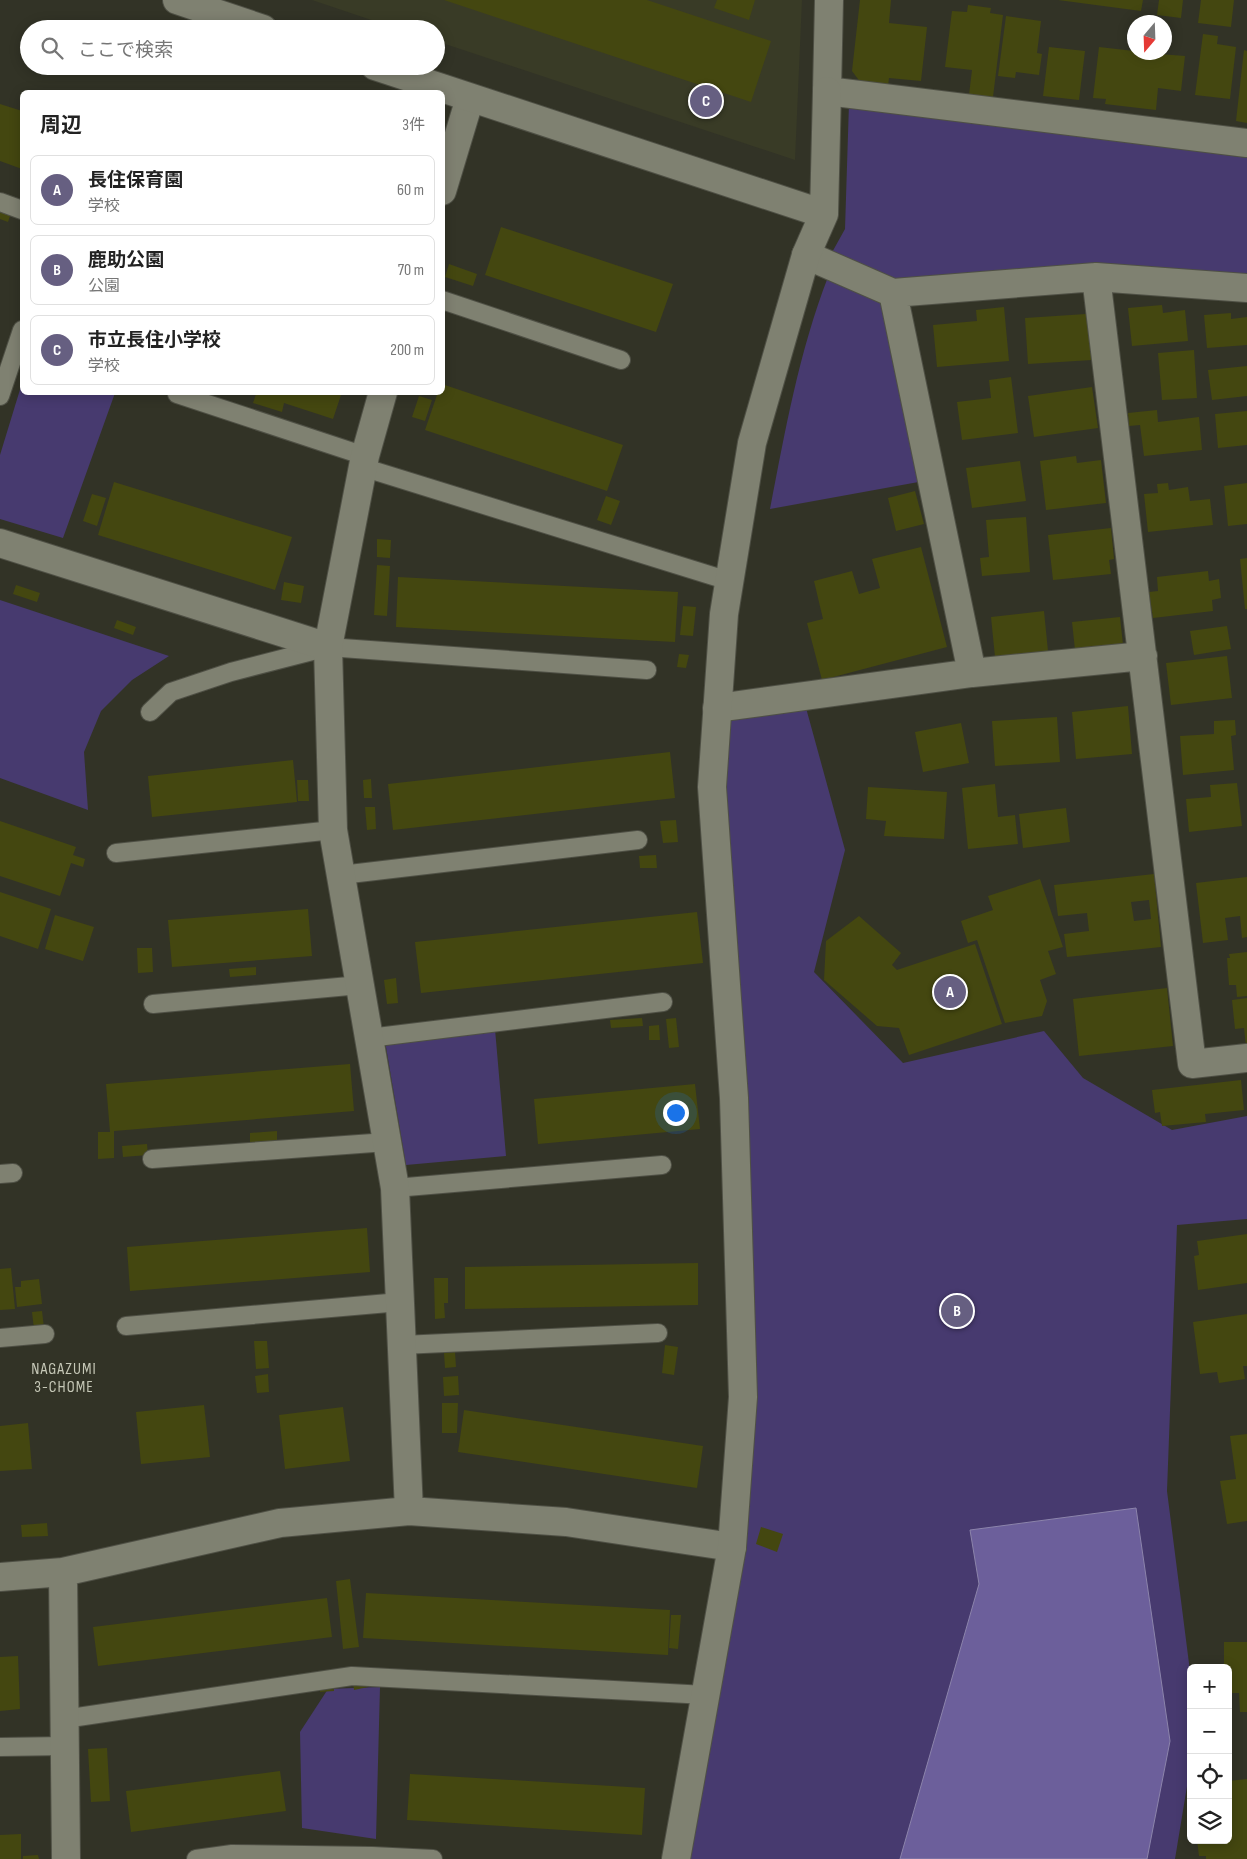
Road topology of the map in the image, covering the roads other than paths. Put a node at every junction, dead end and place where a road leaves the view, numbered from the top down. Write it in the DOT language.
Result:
graph roads {
  1 [pos="177,0"];
  2 [pos="829,0"];
  3 [pos="236,20"];
  4 [pos="402,75"];
  5 [pos="826,91"];
  6 [pos="470,98"];
  7 [pos="1247,142"];
  8 [pos="445,181"];
  9 [pos="0,202"];
  10 [pos="20,209"];
  11 [pos="824,214"];
  12 [pos="806,255"];
  13 [pos="1096,277"];
  14 [pos="1247,288"];
  15 [pos="893,294"];
  16 [pos="445,301"];
  17 [pos="20,336"];
  18 [pos="621,360"];
  19 [pos="180,395"];
  20 [pos="382,395"];
  21 [pos="0,396"];
  22 [pos="363,462"];
  23 [pos="0,544"];
  24 [pos="729,581"];
  25 [pos="328,647"];
  26 [pos="1143,656"];
  27 [pos="647,670"];
  28 [pos="972,673"];
  29 [pos="717,708"];
  30 [pos="150,712"];
  31 [pos="333,830"];
  32 [pos="638,840"];
  33 [pos="116,853"];
  34 [pos="341,874"];
  35 [pos="360,984"];
  36 [pos="663,1002"];
  37 [pos="153,1004"];
  38 [pos="369,1038"];
  39 [pos="1247,1058"];
  40 [pos="387,1142"];
  41 [pos="152,1159"];
  42 [pos="662,1165"];
  43 [pos="395,1188"];
  44 [pos="400,1302"];
  45 [pos="126,1326"];
  46 [pos="658,1333"];
  47 [pos="45,1334"];
  48 [pos="0,1338"];
  49 [pos="402,1345"];
  50 [pos="409,1511"];
  51 [pos="732,1547"];
  52 [pos="63,1572"];
  53 [pos="0,1577"];
  54 [pos="706,1695"];
  55 [pos="65,1732"];
  56 [pos="0,1747"];
  57 [pos="66,1859"];
  58 [pos="196,1859"];
  59 [pos="433,1859"];
  60 [pos="676,1859"];
  1 -- 3 [label="street"];
  2 -- 5 [label="street"];
  4 -- 6 [label="street"];
  5 -- 7 [label="street"];
  5 -- 11 [label="street"];
  6 -- 8 [label="street"];
  6 -- 11 [label="street"];
  9 -- 10 [label="lane"];
  11 -- 12 [label="street"];
  12 -- 15 [label="street"];
  12 -- 24 [label="street"];
  13 -- 14 [label="street"];
  13 -- 15 [label="street"];
  13 -- 26 [label="street"];
  15 -- 28 [label="street"];
  16 -- 18 [label="lane"];
  17 -- 21 [label="lane"];
  19 -- 22 [label="lane"];
  20 -- 22 [label="street"];
  22 -- 24 [label="lane"];
  22 -- 25 [label="street"];
  23 -- 25 [label="street"];
  24 -- 29 [label="street"];
  25 -- 27 [label="lane"];
  25 -- 30 [label="lane"];
  25 -- 31 [label="street"];
  26 -- 28 [label="street"];
  26 -- 39 [label="street"];
  28 -- 29 [label="street"];
  29 -- 51 [label="street"];
  31 -- 33 [label="lane"];
  31 -- 34 [label="street"];
  32 -- 34 [label="lane"];
  34 -- 35 [label="street"];
  35 -- 37 [label="lane"];
  35 -- 38 [label="street"];
  36 -- 38 [label="lane"];
  38 -- 40 [label="street"];
  40 -- 41 [label="lane"];
  40 -- 43 [label="street"];
  42 -- 43 [label="lane"];
  43 -- 44 [label="street"];
  44 -- 45 [label="lane"];
  44 -- 49 [label="street"];
  46 -- 49 [label="lane"];
  47 -- 48 [label="lane"];
  49 -- 50 [label="street"];
  50 -- 51 [label="street"];
  50 -- 52 [label="street"];
  51 -- 54 [label="street"];
  52 -- 53 [label="street"];
  52 -- 55 [label="street"];
  54 -- 55 [label="lane"];
  54 -- 60 [label="street"];
  55 -- 56 [label="lane"];
  55 -- 57 [label="street"];
  58 -- 59 [label="lane"];
}
